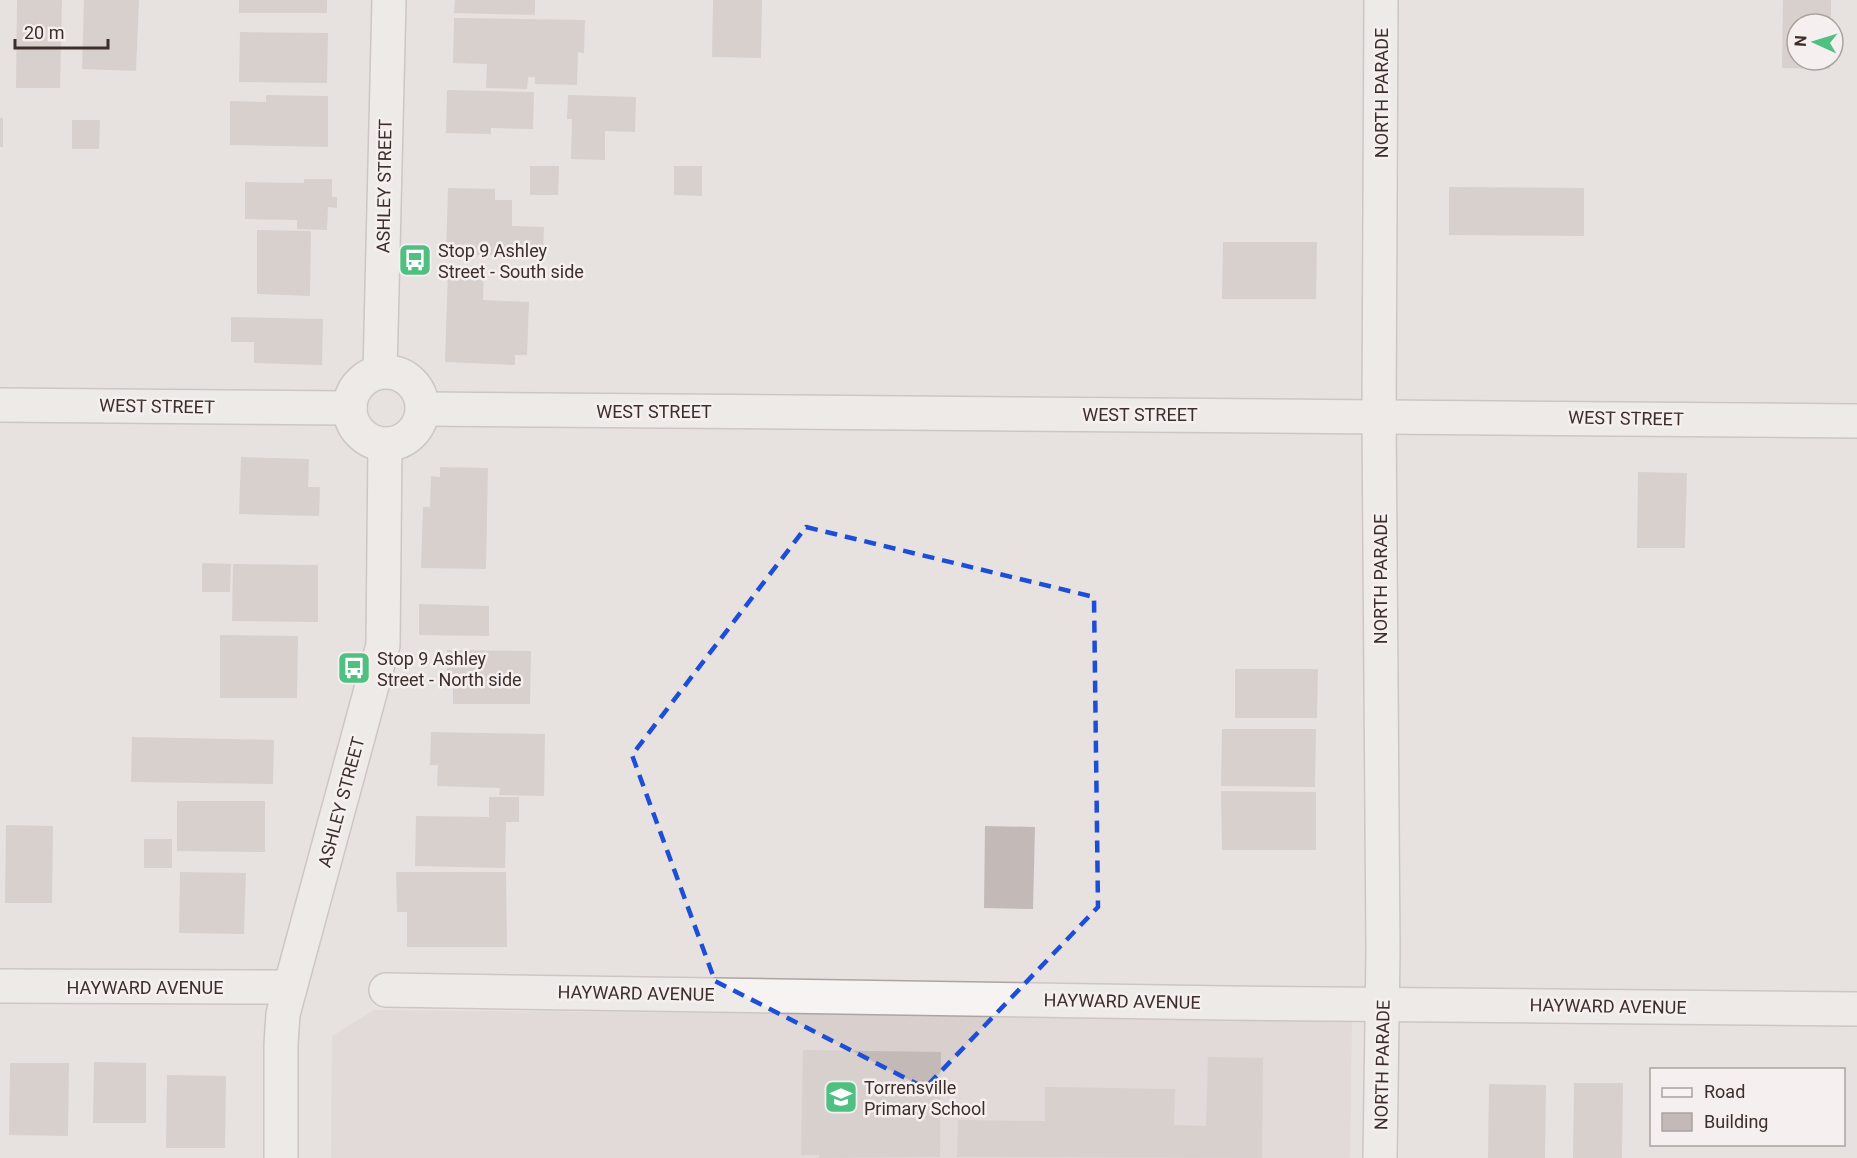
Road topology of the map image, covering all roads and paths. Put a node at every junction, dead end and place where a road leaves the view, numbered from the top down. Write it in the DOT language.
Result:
graph roads {
  1 [pos="389,0"];
  2 [pos="1381,0"];
  3 [pos="380,372"];
  4 [pos="0,405"];
  5 [pos="350,408"];
  6 [pos="423,409"];
  7 [pos="1379,416"];
  8 [pos="1857,421"];
  9 [pos="385,445"];
  10 [pos="0,986"];
  11 [pos="291,987"];
  12 [pos="386,990"];
  13 [pos="1383,1004"];
  14 [pos="1857,1009"];
  15 [pos="281,1158"];
  16 [pos="1380,1158"];
  1 -- 3 [label="street, ASHLEY STREET"];
  2 -- 7 [label="street, NORTH PARADE"];
  3 -- 5 [label="street"];
  3 -- 6 [label="street"];
  4 -- 5 [label="street, WEST STREET"];
  5 -- 9 [label="street"];
  6 -- 7 [label="street, WEST STREET"];
  6 -- 9 [label="street"];
  7 -- 8 [label="street, WEST STREET"];
  7 -- 13 [label="street, NORTH PARADE"];
  9 -- 11 [label="street, ASHLEY STREET"];
  10 -- 11 [label="street, HAYWARD AVENUE"];
  11 -- 15 [label="street, ASHLEY STREET"];
  12 -- 13 [label="street, HAYWARD AVENUE"];
  13 -- 14 [label="street, HAYWARD AVENUE"];
  13 -- 16 [label="street, NORTH PARADE"];
}
